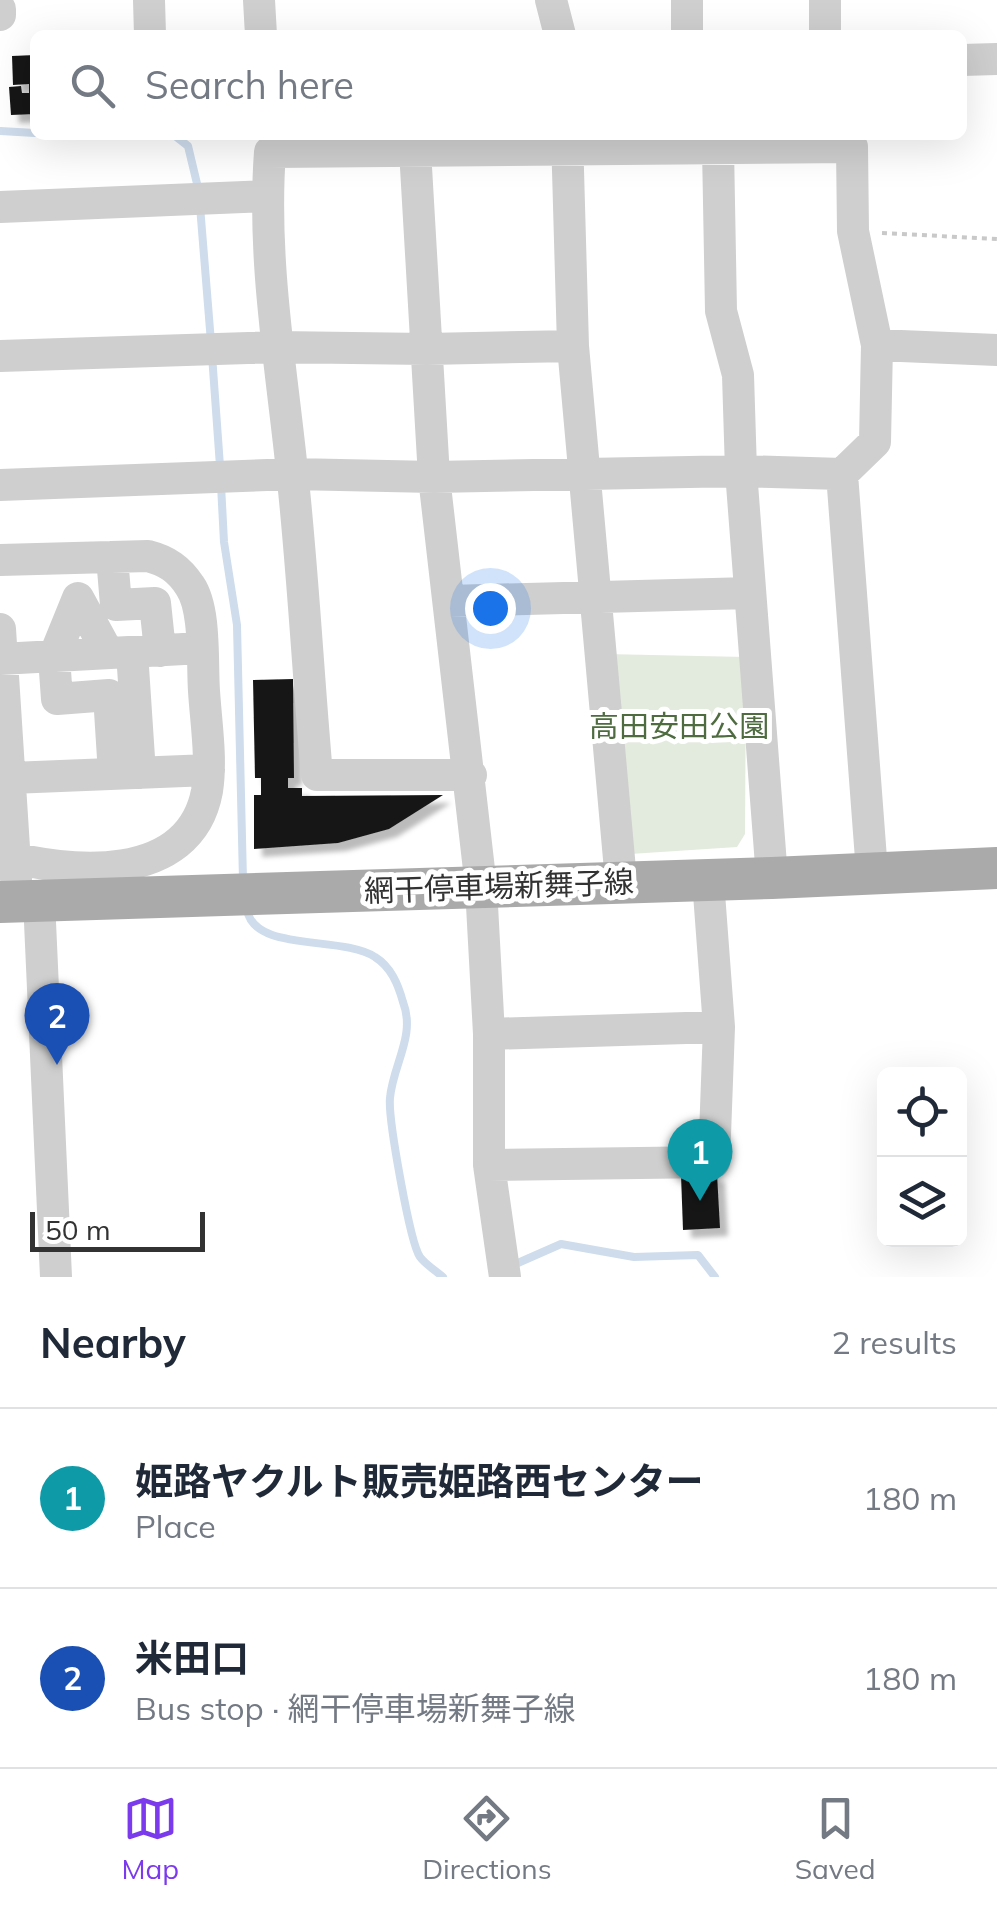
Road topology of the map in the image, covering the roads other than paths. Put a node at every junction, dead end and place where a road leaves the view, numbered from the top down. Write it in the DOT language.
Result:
graph roads {
  1 [pos="149,0"];
  2 [pos="259,0"];
  3 [pos="551,0"];
  4 [pos="687,0"];
  5 [pos="825,0"];
  6 [pos="150,30"];
  7 [pos="261,30"];
  8 [pos="559,30"];
  9 [pos="688,30"];
  10 [pos="825,30"];
  11 [pos="997,59"];
  12 [pos="967,60"];
  13 [pos="850,141"];
  14 [pos="567,142"];
  15 [pos="718,148"];
  16 [pos="416,150"];
  17 [pos="266,196"];
  18 [pos="0,207"];
  19 [pos="876,345"];
  20 [pos="573,346"];
  21 [pos="278,347"];
  22 [pos="426,349"];
  23 [pos="997,350"];
  24 [pos="0,356"];
  25 [pos="741,471"];
  26 [pos="293,474"];
  27 [pos="584,474"];
  28 [pos="842,474"];
  29 [pos="434,477"];
  30 [pos="0,486"];
  31 [pos="112,557"];
  32 [pos="0,560"];
  33 [pos="750,592"];
  34 [pos="593,598"];
  35 [pos="448,602"];
  36 [pos="202,648"];
  37 [pos="1,649"];
  38 [pos="133,652"];
  39 [pos="54,656"];
  40 [pos="4,708"];
  41 [pos="209,770"];
  42 [pos="127,773"];
  43 [pos="470,775"];
  44 [pos="11,778"];
  45 [pos="997,868"];
  46 [pos="872,872"];
  47 [pos="772,878"];
  48 [pos="12,880"];
  49 [pos="708,880"];
  50 [pos="621,881"];
  51 [pos="481,887"];
  52 [pos="719,1027"];
  53 [pos="489,1034"];
  54 [pos="489,1165"];
  55 [pos="505,1276"];
  56 [pos="56,1277"];
  1 -- 6 [label="street"];
  2 -- 7 [label="street"];
  3 -- 8 [label="street"];
  4 -- 9 [label="street"];
  5 -- 10 [label="street"];
  11 -- 12 [label="street"];
  13 -- 15 [label="street"];
  13 -- 19 [label="street"];
  14 -- 15 [label="street"];
  14 -- 16 [label="street"];
  14 -- 20 [label="street"];
  15 -- 25 [label="street"];
  16 -- 17 [label="street"];
  16 -- 22 [label="street"];
  17 -- 18 [label="street"];
  17 -- 21 [label="street"];
  19 -- 23 [label="street"];
  19 -- 28 [label="street"];
  20 -- 22 [label="street"];
  20 -- 27 [label="street"];
  21 -- 22 [label="street"];
  21 -- 24 [label="street"];
  21 -- 26 [label="street"];
  22 -- 29 [label="street"];
  25 -- 27 [label="street"];
  25 -- 28 [label="street"];
  25 -- 33 [label="street"];
  26 -- 29 [label="street"];
  26 -- 30 [label="street"];
  26 -- 43 [label="street"];
  27 -- 29 [label="street"];
  27 -- 34 [label="street"];
  28 -- 46 [label="street"];
  29 -- 35 [label="street"];
  31 -- 32 [label="street"];
  31 -- 36 [label="street"];
  31 -- 38 [label="street"];
  33 -- 34 [label="street"];
  33 -- 47 [label="street"];
  34 -- 35 [label="street"];
  34 -- 50 [label="street"];
  35 -- 43 [label="street"];
  36 -- 38 [label="street"];
  36 -- 41 [label="street"];
  37 -- 39 [label="street"];
  37 -- 40 [label="street"];
  38 -- 39 [label="street"];
  38 -- 39 [label="street"];
  38 -- 42 [label="street"];
  39 -- 42 [label="street"];
  40 -- 44 [label="street"];
  41 -- 42 [label="street"];
  41 -- 48 [label="street"];
  42 -- 44 [label="street"];
  43 -- 51 [label="street"];
  44 -- 48 [label="street"];
  45 -- 46 [label="main road, 網干停車場新舞子線"];
  46 -- 47 [label="main road, 網干停車場新舞子線"];
  47 -- 49 [label="main road, 網干停車場新舞子線"];
  48 -- 51 [label="main road, 網干停車場新舞子線"];
  48 -- 56 [label="street"];
  49 -- 50 [label="main road, 網干停車場新舞子線"];
  49 -- 52 [label="street"];
  50 -- 51 [label="main road, 網干停車場新舞子線"];
  51 -- 53 [label="street"];
  52 -- 53 [label="street"];
  52 -- 54 [label="street"];
  53 -- 54 [label="street"];
  54 -- 55 [label="street"];
}
